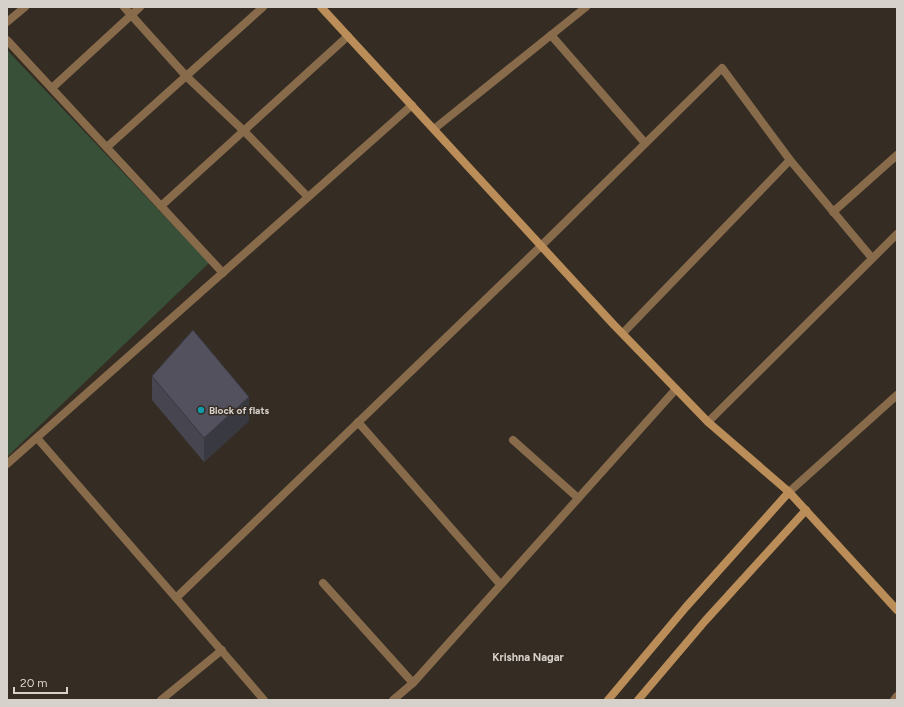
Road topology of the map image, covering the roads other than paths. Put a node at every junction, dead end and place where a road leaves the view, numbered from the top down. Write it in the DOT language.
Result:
graph roads {
  1 [pos="24,7"];
  2 [pos="124,7"];
  3 [pos="140,7"];
  4 [pos="263,7"];
  5 [pos="322,7"];
  6 [pos="586,7"];
  7 [pos="131,15"];
  8 [pos="7,22"];
  9 [pos="551,35"];
  10 [pos="348,36"];
  11 [pos="7,40"];
  12 [pos="186,76"];
  13 [pos="52,88"];
  14 [pos="412,105"];
  15 [pos="434,129"];
  16 [pos="245,132"];
  17 [pos="645,143"];
  18 [pos="107,148"];
  19 [pos="897,155"];
  20 [pos="790,160"];
  21 [pos="308,197"];
  22 [pos="161,206"];
  23 [pos="833,212"];
  24 [pos="897,234"];
  25 [pos="541,246"];
  26 [pos="872,258"];
  27 [pos="223,273"];
  28 [pos="623,333"];
  29 [pos="676,389"];
  30 [pos="897,395"];
  31 [pos="358,422"];
  32 [pos="708,422"];
  33 [pos="37,438"];
  34 [pos="513,440"];
  35 [pos="7,464"];
  36 [pos="789,492"];
  37 [pos="578,498"];
  38 [pos="806,510"];
  39 [pos="323,583"];
  40 [pos="500,584"];
  41 [pos="176,598"];
  42 [pos="897,610"];
  43 [pos="222,650"];
  44 [pos="413,683"];
  45 [pos="897,696"];
  46 [pos="161,700"];
  47 [pos="264,700"];
  48 [pos="393,700"];
  49 [pos="608,700"];
  50 [pos="638,700"];
  51 [pos="894,700"];
  1 -- 8 [label="street"];
  2 -- 7 [label="street"];
  3 -- 7 [label="street"];
  4 -- 12 [label="street"];
  5 -- 10 [label="street"];
  6 -- 9 [label="street"];
  7 -- 12 [label="street"];
  7 -- 13 [label="street"];
  9 -- 15 [label="street"];
  9 -- 17 [label="street"];
  10 -- 14 [label="street"];
  10 -- 16 [label="street"];
  11 -- 13 [label="street"];
  12 -- 16 [label="street"];
  12 -- 18 [label="street"];
  13 -- 18 [label="street"];
  14 -- 15 [label="street"];
  14 -- 21 [label="street"];
  15 -- 25 [label="street"];
  16 -- 21 [label="street"];
  16 -- 22 [label="street"];
  17 -- 20 [label="street"];
  17 -- 25 [label="street"];
  18 -- 22 [label="street"];
  19 -- 23 [label="street"];
  20 -- 23 [label="street"];
  20 -- 28 [label="street"];
  21 -- 27 [label="street"];
  22 -- 27 [label="street"];
  23 -- 26 [label="street"];
  24 -- 26 [label="street"];
  25 -- 28 [label="street"];
  25 -- 31 [label="street"];
  26 -- 32 [label="street"];
  27 -- 33 [label="street"];
  28 -- 29 [label="street"];
  29 -- 32 [label="street"];
  29 -- 37 [label="street"];
  30 -- 36 [label="street"];
  31 -- 40 [label="street"];
  31 -- 41 [label="street"];
  32 -- 36 [label="street"];
  33 -- 35 [label="street"];
  33 -- 41 [label="street"];
  34 -- 37 [label="street"];
  36 -- 38 [label="street"];
  36 -- 49 [label="street"];
  37 -- 40 [label="street"];
  38 -- 42 [label="street"];
  38 -- 50 [label="street"];
  39 -- 44 [label="street"];
  40 -- 44 [label="street"];
  41 -- 43 [label="street"];
  43 -- 46 [label="street"];
  43 -- 47 [label="street"];
  44 -- 48 [label="street"];
  45 -- 51 [label="street"];
}
